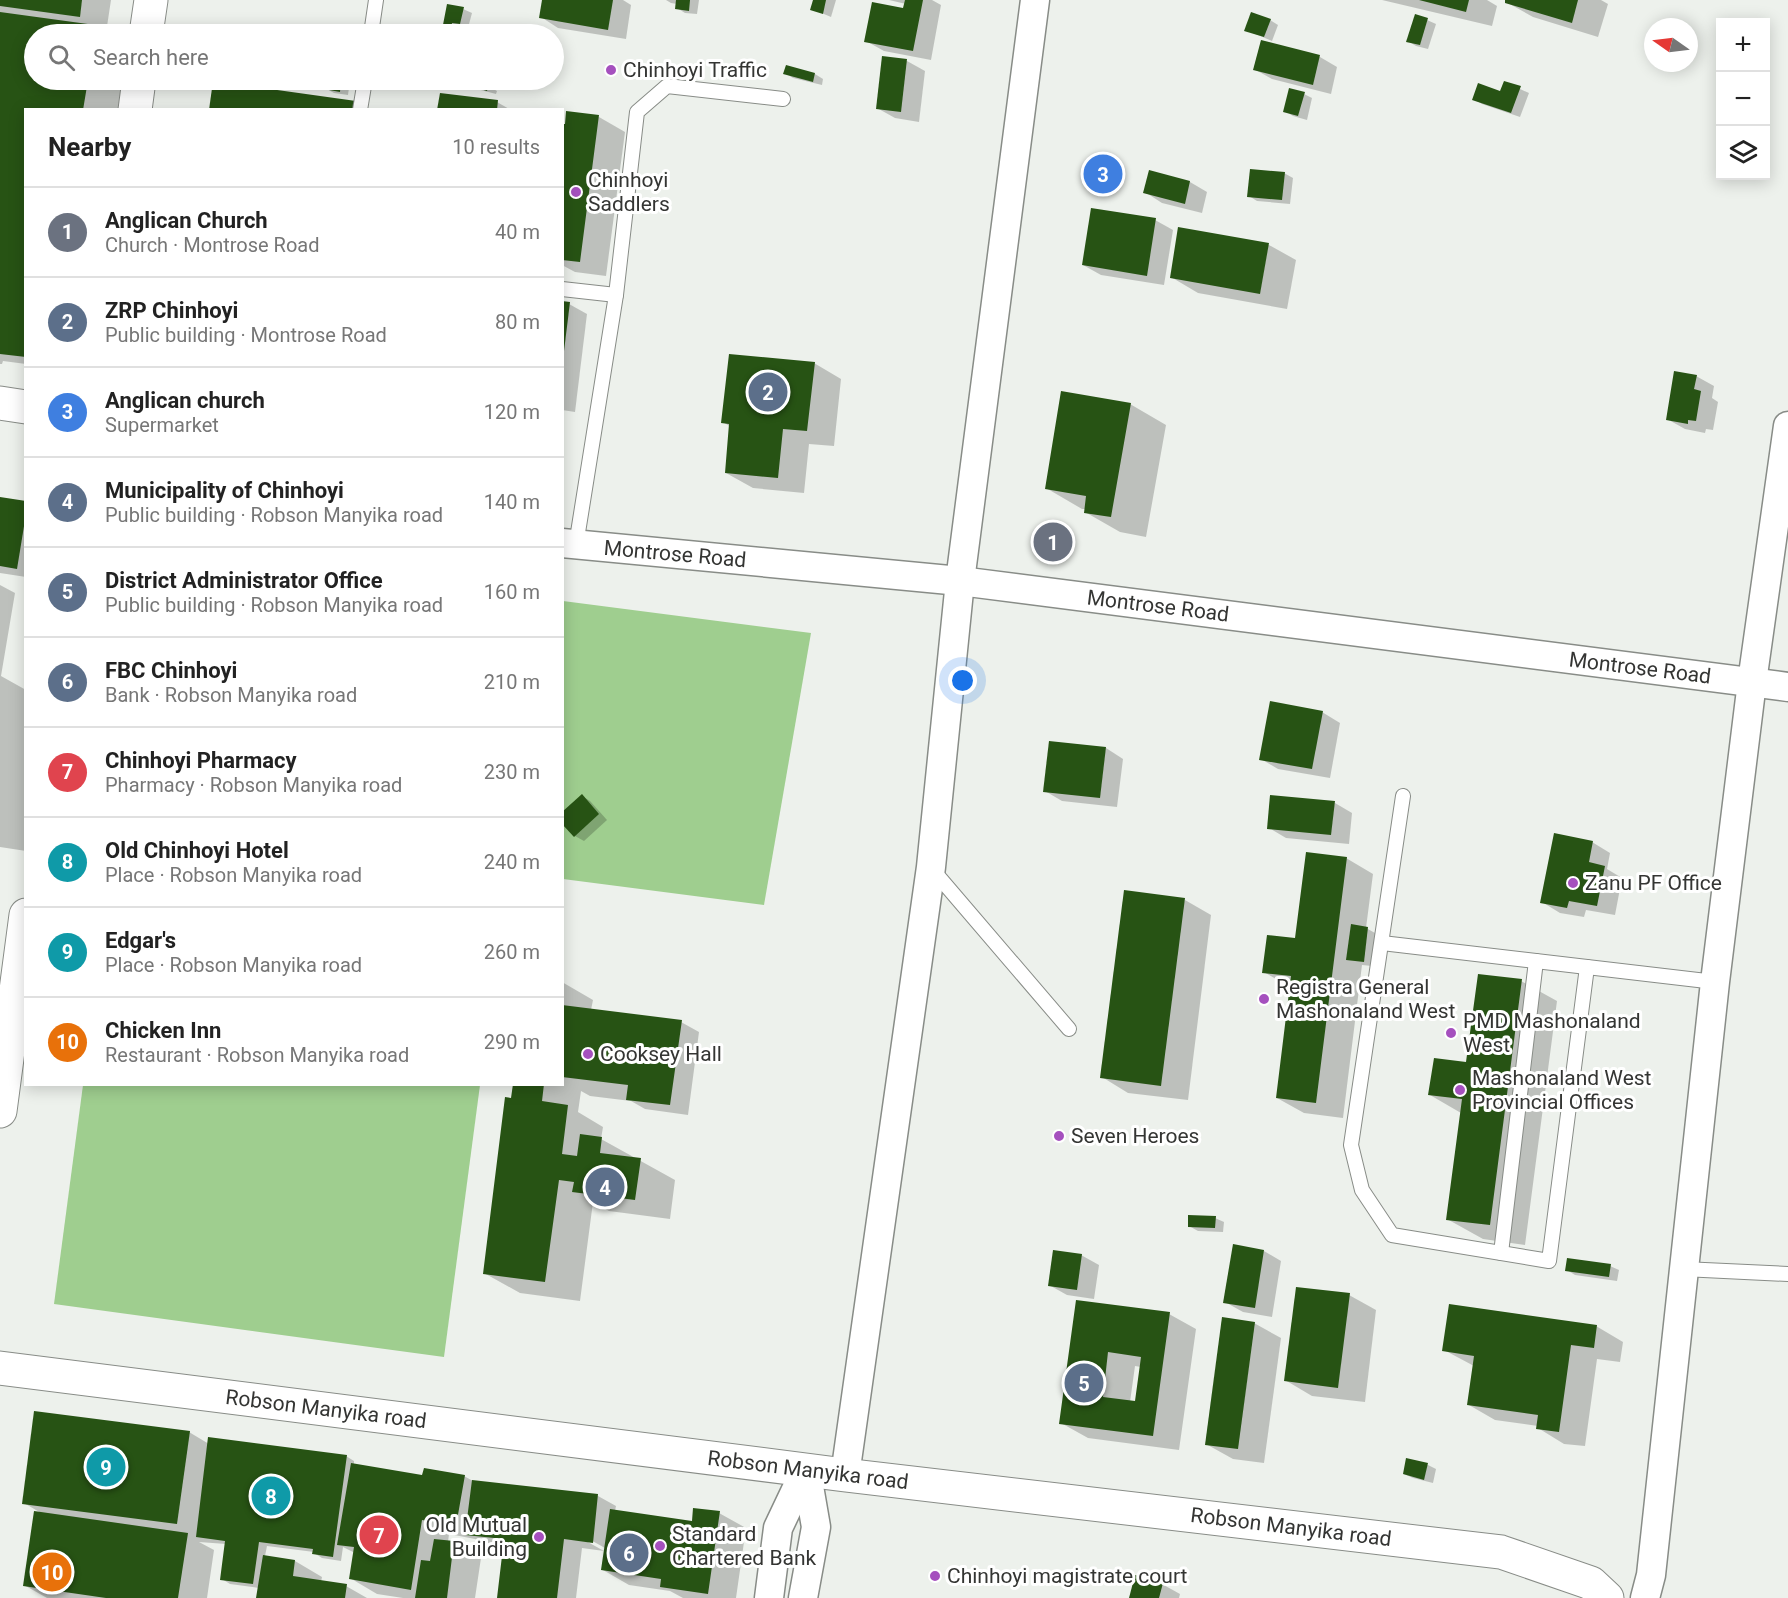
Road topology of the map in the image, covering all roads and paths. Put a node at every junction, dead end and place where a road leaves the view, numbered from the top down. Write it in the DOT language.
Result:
graph roads {
  1 [pos="151,0"];
  2 [pos="376,0"];
  3 [pos="1035,0"];
  4 [pos="147,24"];
  5 [pos="372,24"];
  6 [pos="138,90"];
  7 [pos="363,90"];
  8 [pos="783,99"];
  9 [pos="135,108"];
  10 [pos="360,108"];
  11 [pos="564,289"];
  12 [pos="616,295"];
  13 [pos="0,403"];
  14 [pos="24,407"];
  15 [pos="1788,426"];
  16 [pos="569,544"];
  17 [pos="960,581"];
  18 [pos="1752,682"];
  19 [pos="1788,687"];
  20 [pos="1403,796"];
  21 [pos="931,867"];
  22 [pos="24,930"];
  23 [pos="1382,943"];
  24 [pos="1536,961"];
  25 [pos="1587,967"];
  26 [pos="1715,982"];
  27 [pos="1069,1029"];
  28 [pos="0,1110"];
  29 [pos="1502,1254"];
  30 [pos="1683,1269"];
  31 [pos="1788,1274"];
  32 [pos="0,1368"];
  33 [pos="806,1469"];
  34 [pos="845,1475"];
  35 [pos="768,1598"];
  36 [pos="803,1598"];
  37 [pos="1607,1598"];
  38 [pos="1645,1598"];
  1 -- 4 [label="main road"];
  2 -- 5 [label="lane"];
  3 -- 17 [label="street"];
  6 -- 9 [label="main road"];
  7 -- 10 [label="lane"];
  8 -- 12 [label="lane"];
  11 -- 12 [label="lane"];
  12 -- 16 [label="lane"];
  13 -- 14 [label="main road"];
  15 -- 18 [label="street"];
  16 -- 17 [label="street, Montrose Road"];
  17 -- 18 [label="street, Montrose Road"];
  17 -- 21 [label="street"];
  18 -- 19 [label="street, Montrose Road"];
  18 -- 26 [label="street"];
  20 -- 23 [label="lane"];
  21 -- 27 [label="lane"];
  21 -- 34 [label="street"];
  22 -- 28 [label="main road"];
  23 -- 24 [label="lane"];
  23 -- 29 [label="lane"];
  24 -- 25 [label="lane"];
  24 -- 29 [label="lane"];
  25 -- 26 [label="lane"];
  25 -- 29 [label="lane"];
  26 -- 30 [label="street"];
  30 -- 31 [label="lane"];
  30 -- 38 [label="street"];
  32 -- 33 [label="main road, Robson Manyika road"];
  33 -- 34 [label="main road, Robson Manyika road"];
  33 -- 35 [label="street"];
  33 -- 36 [label="street"];
  34 -- 37 [label="main road, Robson Manyika road"];
}
